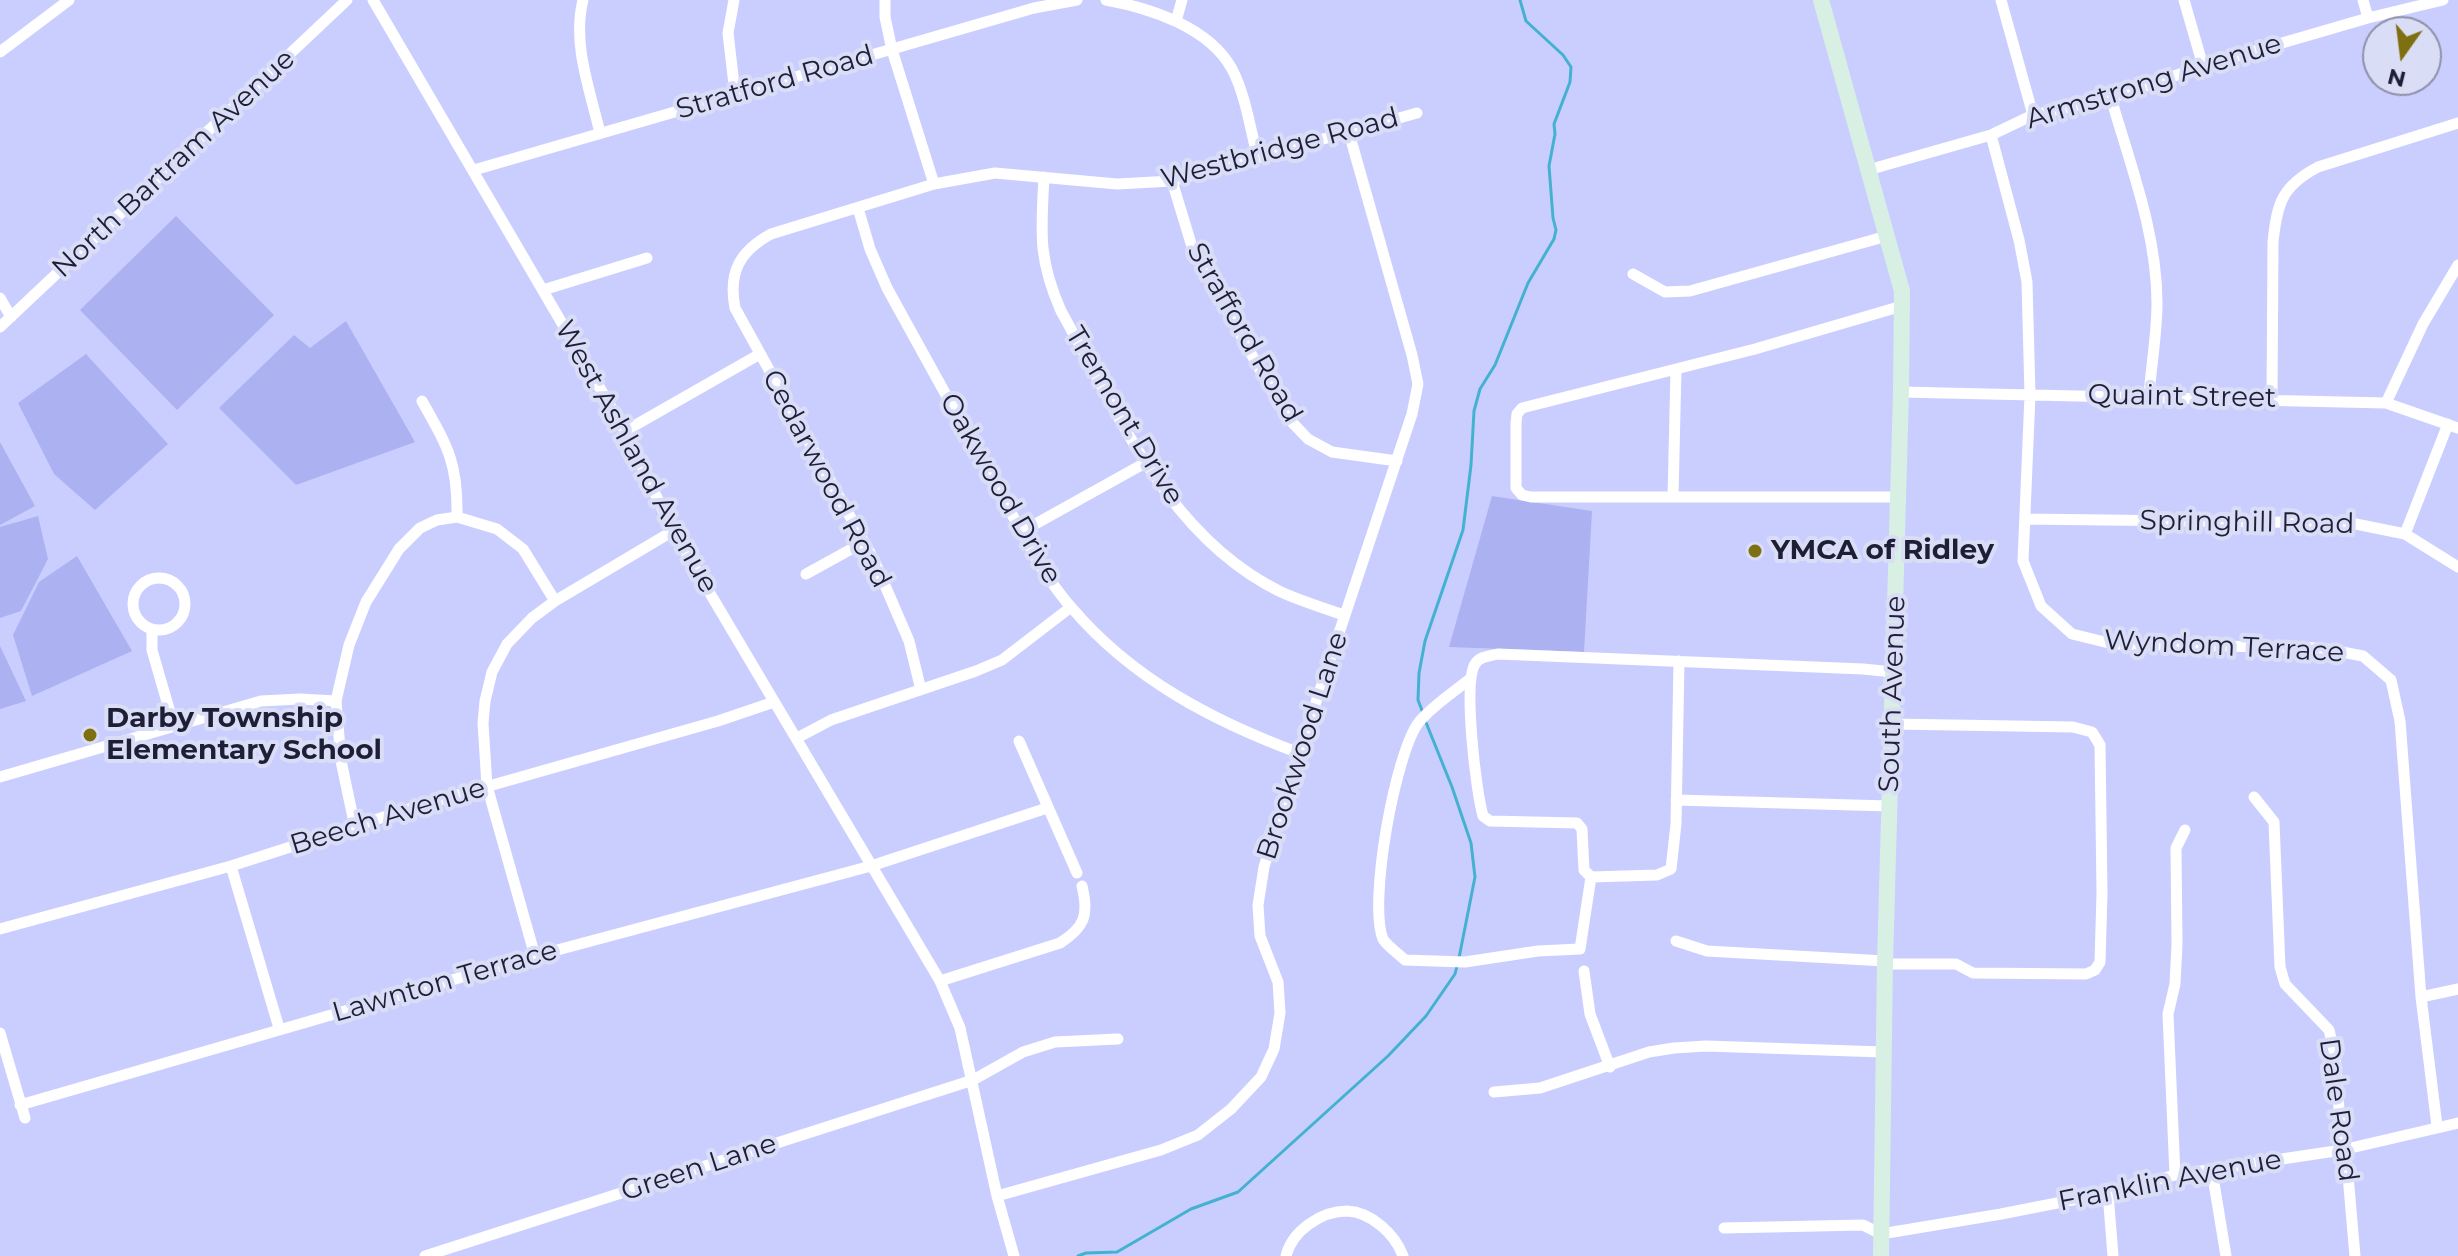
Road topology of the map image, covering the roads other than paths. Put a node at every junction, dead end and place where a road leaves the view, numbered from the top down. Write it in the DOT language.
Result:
graph roads {
  1 [pos="69,0"];
  2 [pos="347,0"];
  3 [pos="373,0"];
  4 [pos="583,0"];
  5 [pos="734,0"];
  6 [pos="885,0"];
  7 [pos="1077,0"];
  8 [pos="1106,0"];
  9 [pos="1182,0"];
  10 [pos="1821,0"];
  11 [pos="2001,0"];
  12 [pos="2184,0"];
  13 [pos="2443,0"];
  14 [pos="1035,4"];
  15 [pos="2376,16"];
  16 [pos="2362,20"];
  17 [pos="1176,21"];
  18 [pos="892,50"];
  19 [pos="0,52"];
  20 [pos="2203,66"];
  21 [pos="735,93"];
  22 [pos="2111,98"];
  23 [pos="1417,113"];
  24 [pos="2033,115"];
  25 [pos="2458,123"];
  26 [pos="600,133"];
  27 [pos="1349,133"];
  28 [pos="1991,135"];
  29 [pos="1258,158"];
  30 [pos="474,170"];
  31 [pos="1868,170"];
  32 [pos="1044,177"];
  33 [pos="1172,181"];
  34 [pos="934,184"];
  35 [pos="858,208"];
  36 [pos="1887,236"];
  37 [pos="647,258"];
  38 [pos="2458,265"];
  39 [pos="736,270"];
  40 [pos="1633,274"];
  41 [pos="543,290"];
  42 [pos="0,298"];
  43 [pos="1902,306"];
  44 [pos="11,317"];
  45 [pos="0,327"];
  46 [pos="760,354"];
  47 [pos="1676,369"];
  48 [pos="1901,392"];
  49 [pos="2030,395"];
  50 [pos="2149,396"];
  51 [pos="2272,399"];
  52 [pos="422,401"];
  53 [pos="2386,403"];
  54 [pos="2453,426"];
  55 [pos="625,431"];
  56 [pos="1397,461"];
  57 [pos="1145,463"];
  58 [pos="1673,497"];
  59 [pos="1898,497"];
  60 [pos="457,517"];
  61 [pos="2025,519"];
  62 [pos="673,531"];
  63 [pos="1021,532"];
  64 [pos="2405,534"];
  65 [pos="864,542"];
  66 [pos="2458,567"];
  67 [pos="806,574"];
  68 [pos="555,601"];
  69 [pos="1071,607"];
  70 [pos="1344,615"];
  71 [pos="152,629"];
  72 [pos="1679,661"];
  73 [pos="1893,672"];
  74 [pos="1471,678"];
  75 [pos="921,690"];
  76 [pos="336,701"];
  77 [pos="774,702"];
  78 [pos="1892,724"];
  79 [pos="174,726"];
  80 [pos="797,738"];
  81 [pos="1019,741"];
  82 [pos="1299,753"];
  83 [pos="0,777"];
  84 [pos="487,786"];
  85 [pos="2254,797"];
  86 [pos="1676,800"];
  87 [pos="1889,806"];
  88 [pos="1047,808"];
  89 [pos="355,827"];
  90 [pos="2185,830"];
  91 [pos="231,866"];
  92 [pos="871,866"];
  93 [pos="1077,873"];
  94 [pos="1591,877"];
  95 [pos="1082,886"];
  96 [pos="0,929"];
  97 [pos="1676,941"];
  98 [pos="535,956"];
  99 [pos="1885,962"];
  100 [pos="1584,971"];
  101 [pos="940,981"];
  102 [pos="2458,989"];
  103 [pos="2421,997"];
  104 [pos="279,1028"];
  105 [pos="0,1035"];
  106 [pos="1118,1039"];
  107 [pos="1883,1052"];
  108 [pos="1610,1067"];
  109 [pos="973,1080"];
  110 [pos="1494,1092"];
  111 [pos="20,1105"];
  112 [pos="25,1118"];
  113 [pos="2458,1123"];
  114 [pos="2437,1126"];
  115 [pos="2342,1150"];
  116 [pos="2212,1171"];
  117 [pos="2175,1175"];
  118 [pos="2108,1193"];
  119 [pos="997,1196"];
  120 [pos="1724,1228"];
  121 [pos="1881,1234"];
  122 [pos="425,1256"];
  123 [pos="1014,1256"];
  124 [pos="1286,1256"];
  125 [pos="1403,1256"];
  126 [pos="1881,1256"];
  127 [pos="2113,1256"];
  128 [pos="2226,1256"];
  129 [pos="2355,1256"];
  1 -- 19 [label="street"];
  2 -- 44 [label="street, North Bartram Avenue"];
  3 -- 30 [label="street, West Ashland Avenue"];
  4 -- 26 [label="street"];
  5 -- 21 [label="street"];
  6 -- 18 [label="street"];
  7 -- 14 [label="street, Stratford Road"];
  8 -- 17 [label="street"];
  9 -- 17 [label="street"];
  10 -- 31 [label="street, South Avenue"];
  11 -- 24 [label="street"];
  12 -- 20 [label="street"];
  13 -- 15 [label="street, Armstrong Avenue"];
  14 -- 18 [label="street, Stratford Road"];
  16 -- 20 [label="street, Armstrong Avenue"];
  17 -- 29 [label="street"];
  18 -- 21 [label="street, Stratford Road"];
  18 -- 34 [label="street"];
  20 -- 22 [label="street, Armstrong Avenue"];
  21 -- 26 [label="street, Stratford Road"];
  22 -- 24 [label="street, Armstrong Avenue"];
  22 -- 50 [label="street"];
  23 -- 27 [label="street, Westbridge Road"];
  24 -- 28 [label="street, Armstrong Avenue"];
  25 -- 51 [label="street"];
  26 -- 30 [label="street, Stratford Road"];
  27 -- 29 [label="street, Westbridge Road"];
  27 -- 56 [label="street, Brookwood Lane"];
  28 -- 31 [label="street, Armstrong Avenue"];
  28 -- 49 [label="street, Wyndom Terrace"];
  29 -- 33 [label="street, Westbridge Road"];
  30 -- 41 [label="street, West Ashland Avenue"];
  31 -- 36 [label="street, South Avenue"];
  32 -- 33 [label="street, Westbridge Road"];
  32 -- 34 [label="street, Westbridge Road"];
  32 -- 57 [label="street, Tremont Drive"];
  33 -- 56 [label="street, Strafford Road"];
  34 -- 35 [label="street, Westbridge Road"];
  35 -- 39 [label="street, Westbridge Road"];
  35 -- 63 [label="street, Oakwood Drive"];
  36 -- 40 [label="street"];
  36 -- 43 [label="street, South Avenue"];
  37 -- 41 [label="street"];
  38 -- 53 [label="street"];
  39 -- 46 [label="street, Cedarwood Road"];
  41 -- 55 [label="street, West Ashland Avenue"];
  42 -- 44 [label="street"];
  43 -- 47 [label="street"];
  43 -- 48 [label="street, South Avenue"];
  44 -- 45 [label="street, North Bartram Avenue"];
  46 -- 55 [label="street"];
  46 -- 65 [label="street, Cedarwood Road"];
  47 -- 58 [label="street"];
  47 -- 58 [label="street"];
  48 -- 49 [label="street, Quaint Street"];
  48 -- 59 [label="street, South Avenue"];
  49 -- 50 [label="street, Quaint Street"];
  49 -- 61 [label="street, Wyndom Terrace"];
  50 -- 51 [label="street, Quaint Street"];
  51 -- 53 [label="street, Quaint Street"];
  52 -- 60 [label="street"];
  53 -- 54 [label="street, Quaint Street"];
  54 -- 64 [label="street"];
  55 -- 62 [label="street, West Ashland Avenue"];
  56 -- 70 [label="street, Brookwood Lane"];
  57 -- 63 [label="street"];
  57 -- 70 [label="street, Tremont Drive"];
  58 -- 59 [label="street"];
  59 -- 73 [label="street, South Avenue"];
  60 -- 68 [label="street"];
  60 -- 76 [label="street"];
  61 -- 64 [label="street, Springhill Road"];
  61 -- 103 [label="street, Wyndom Terrace"];
  62 -- 68 [label="street"];
  62 -- 77 [label="street, West Ashland Avenue"];
  63 -- 69 [label="street, Oakwood Drive"];
  64 -- 66 [label="street, Springhill Road"];
  65 -- 67 [label="street"];
  65 -- 75 [label="street, Cedarwood Road"];
  68 -- 84 [label="street"];
  69 -- 75 [label="street"];
  69 -- 82 [label="street, Oakwood Drive"];
  70 -- 82 [label="street, Brookwood Lane"];
  71 -- 71 [label="street"];
  71 -- 79 [label="street"];
  72 -- 73 [label="street"];
  72 -- 74 [label="street"];
  72 -- 86 [label="street"];
  73 -- 78 [label="street, South Avenue"];
  74 -- 94 [label="street"];
  74 -- 94 [label="street"];
  75 -- 80 [label="street"];
  76 -- 79 [label="street"];
  76 -- 89 [label="street"];
  77 -- 80 [label="street, West Ashland Avenue"];
  77 -- 84 [label="street, Beech Avenue"];
  78 -- 87 [label="street, South Avenue"];
  78 -- 99 [label="street"];
  79 -- 83 [label="street"];
  80 -- 92 [label="street, West Ashland Avenue"];
  81 -- 88 [label="street"];
  82 -- 119 [label="street, Brookwood Lane"];
  84 -- 89 [label="street, Beech Avenue"];
  84 -- 98 [label="street"];
  85 -- 115 [label="street, Dale Road"];
  86 -- 87 [label="street"];
  86 -- 94 [label="street"];
  87 -- 99 [label="street, South Avenue"];
  88 -- 92 [label="street, Lawnton Terrace"];
  88 -- 93 [label="street"];
  89 -- 91 [label="street, Beech Avenue"];
  90 -- 117 [label="street"];
  91 -- 96 [label="street, Beech Avenue"];
  91 -- 104 [label="street"];
  92 -- 98 [label="street, Lawnton Terrace"];
  92 -- 101 [label="street, West Ashland Avenue"];
  95 -- 101 [label="street"];
  97 -- 99 [label="street"];
  98 -- 104 [label="street, Lawnton Terrace"];
  99 -- 107 [label="street, South Avenue"];
  100 -- 108 [label="street"];
  101 -- 109 [label="street, West Ashland Avenue"];
  102 -- 103 [label="street"];
  103 -- 114 [label="street, Wyndom Terrace"];
  104 -- 111 [label="street, Lawnton Terrace"];
  105 -- 111 [label="street"];
  106 -- 109 [label="street, Green Lane"];
  107 -- 108 [label="street"];
  107 -- 121 [label="street, South Avenue"];
  108 -- 110 [label="street"];
  109 -- 119 [label="street, West Ashland Avenue"];
  109 -- 122 [label="street, Green Lane"];
  111 -- 112 [label="street"];
  113 -- 114 [label="street, Franklin Avenue"];
  114 -- 115 [label="street, Franklin Avenue"];
  115 -- 116 [label="street, Franklin Avenue"];
  115 -- 129 [label="street, Dale Road"];
  116 -- 117 [label="street, Franklin Avenue"];
  116 -- 128 [label="street"];
  117 -- 118 [label="street, Franklin Avenue"];
  118 -- 121 [label="street, Franklin Avenue"];
  118 -- 127 [label="street"];
  119 -- 123 [label="street, West Ashland Avenue"];
  120 -- 121 [label="street"];
  121 -- 126 [label="street, South Avenue"];
  124 -- 125 [label="street"];
}
